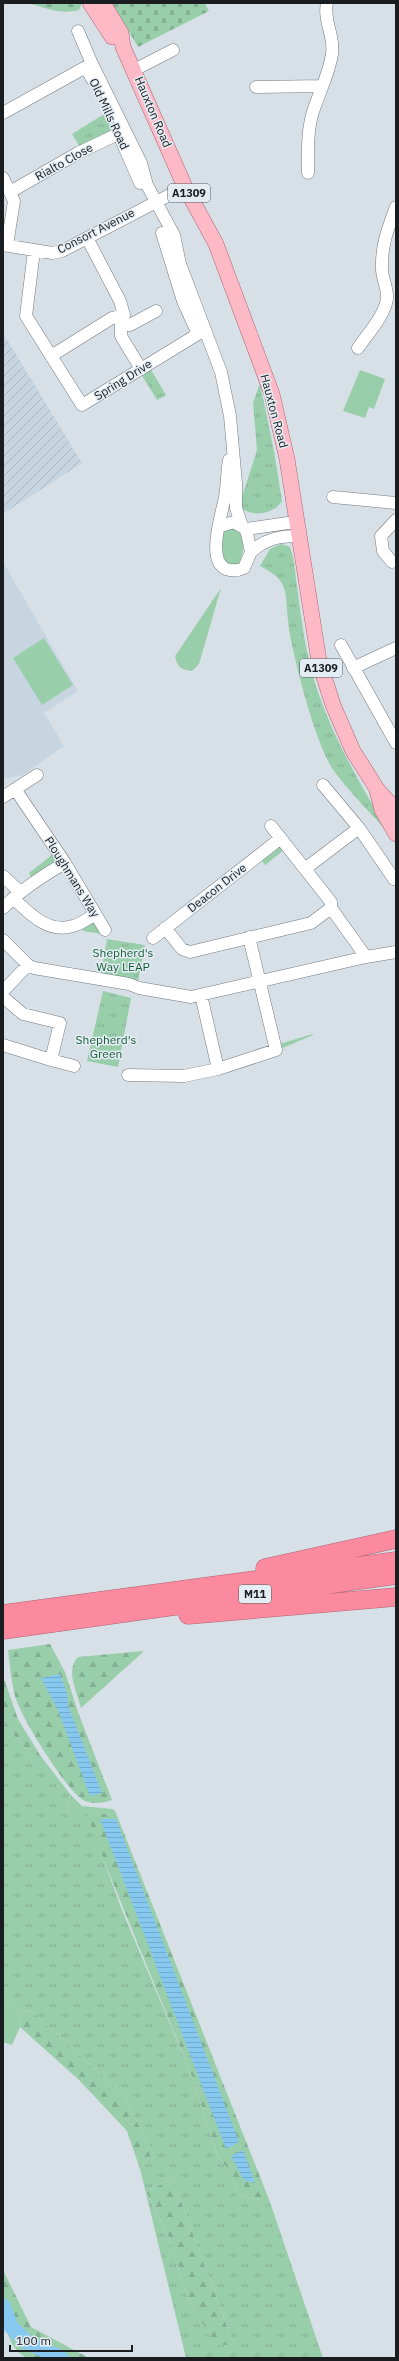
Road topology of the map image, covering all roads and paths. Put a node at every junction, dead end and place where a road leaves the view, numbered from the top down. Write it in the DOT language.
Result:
graph roads {
  1 [pos="90,3"];
  2 [pos="103,3"];
  3 [pos="327,3"];
  4 [pos="78,31"];
  5 [pos="123,47"];
  6 [pos="173,50"];
  7 [pos="134,70"];
  8 [pos="322,86"];
  9 [pos="256,87"];
  10 [pos="3,113"];
  11 [pos="118,134"];
  12 [pos="308,173"];
  13 [pos="3,178"];
  14 [pos="140,183"];
  15 [pos="185,187"];
  16 [pos="10,192"];
  17 [pos="155,201"];
  18 [pos="396,207"];
  19 [pos="162,233"];
  20 [pos="87,238"];
  21 [pos="5,245"];
  22 [pos="34,251"];
  23 [pos="156,311"];
  24 [pos="122,320"];
  25 [pos="358,348"];
  26 [pos="51,356"];
  27 [pos="141,369"];
  28 [pos="231,440"];
  29 [pos="333,497"];
  30 [pos="396,503"];
  31 [pos="396,520"];
  32 [pos="220,526"];
  33 [pos="244,527"];
  34 [pos="297,529"];
  35 [pos="251,552"];
  36 [pos="392,562"];
  37 [pos="341,645"];
  38 [pos="396,648"];
  39 [pos="353,668"];
  40 [pos="396,743"];
  41 [pos="37,774"];
  42 [pos="323,785"];
  43 [pos="15,789"];
  44 [pos="377,789"];
  45 [pos="3,797"];
  46 [pos="395,809"];
  47 [pos="271,826"];
  48 [pos="359,828"];
  49 [pos="396,834"];
  50 [pos="281,838"];
  51 [pos="65,863"];
  52 [pos="306,868"];
  53 [pos="3,876"];
  54 [pos="394,879"];
  55 [pos="16,895"];
  56 [pos="3,908"];
  57 [pos="331,908"];
  58 [pos="96,914"];
  59 [pos="166,928"];
  60 [pos="105,930"];
  61 [pos="249,937"];
  62 [pos="153,938"];
  63 [pos="3,940"];
  64 [pos="396,952"];
  65 [pos="366,956"];
  66 [pos="28,965"];
  67 [pos="259,981"];
  68 [pos="3,991"];
  69 [pos="200,995"];
  70 [pos="3,997"];
  71 [pos="3,1045"];
  72 [pos="51,1060"];
  73 [pos="74,1066"];
  74 [pos="218,1069"];
  75 [pos="128,1075"];
  76 [pos="396,1539"];
  77 [pos="396,1561"];
  78 [pos="396,1575"];
  79 [pos="176,1591"];
  80 [pos="396,1597"];
  81 [pos="3,1614"];
  82 [pos="114,1615"];
  83 [pos="3,1630"];
  1 -- 5 [label="main road, Hauxton Road / A1309"];
  2 -- 5 [label="main road, Hauxton Road"];
  3 -- 8 [label="street"];
  4 -- 17 [label="street"];
  5 -- 7 [label="main road, Hauxton Road / A1309"];
  6 -- 7 [label="street"];
  7 -- 15 [label="main road, Hauxton Road / A1309"];
  8 -- 9 [label="street"];
  8 -- 12 [label="street"];
  10 -- 11 [label="street, Old Mills Road"];
  11 -- 14 [label="street, Old Mills Road"];
  11 -- 16 [label="street, Rialto Close"];
  13 -- 16 [label="street"];
  15 -- 17 [label="street, Consort Avenue"];
  15 -- 34 [label="main road, Hauxton Road / A1309"];
  16 -- 21 [label="street"];
  17 -- 20 [label="street, Consort Avenue"];
  17 -- 28 [label="street"];
  18 -- 25 [label="street"];
  19 -- 27 [label="street, Spring Drive"];
  20 -- 22 [label="street, Consort Avenue"];
  20 -- 24 [label="street"];
  21 -- 22 [label="street, Consort Avenue"];
  22 -- 26 [label="street, Spring Drive"];
  23 -- 24 [label="street"];
  24 -- 26 [label="street"];
  24 -- 27 [label="street"];
  26 -- 27 [label="street, Spring Drive"];
  28 -- 32 [label="street"];
  28 -- 33 [label="street"];
  29 -- 30 [label="street"];
  31 -- 36 [label="street"];
  32 -- 33 [label="street"];
  32 -- 35 [label="street"];
  33 -- 34 [label="street"];
  33 -- 35 [label="street"];
  34 -- 35 [label="street"];
  34 -- 44 [label="main road, Hauxton Road / A1309"];
  37 -- 39 [label="street"];
  38 -- 39 [label="street"];
  39 -- 40 [label="street"];
  41 -- 43 [label="street"];
  42 -- 48 [label="street"];
  43 -- 45 [label="street"];
  43 -- 51 [label="street, Ploughmans Way"];
  44 -- 46 [label="main road, A1309"];
  44 -- 49 [label="main road, A1309"];
  47 -- 50 [label="street"];
  48 -- 52 [label="street"];
  48 -- 54 [label="street"];
  50 -- 52 [label="street"];
  50 -- 59 [label="street, Deacon Drive"];
  51 -- 55 [label="street"];
  51 -- 58 [label="street, Ploughmans Way"];
  52 -- 57 [label="street"];
  53 -- 55 [label="street"];
  55 -- 56 [label="street"];
  55 -- 58 [label="street"];
  57 -- 61 [label="street"];
  57 -- 65 [label="street"];
  58 -- 60 [label="street, Ploughmans Way"];
  59 -- 61 [label="street"];
  59 -- 62 [label="street, Deacon Drive"];
  61 -- 67 [label="street"];
  63 -- 66 [label="street"];
  64 -- 65 [label="street"];
  65 -- 67 [label="street"];
  66 -- 68 [label="street"];
  66 -- 69 [label="street"];
  67 -- 69 [label="street"];
  67 -- 74 [label="street"];
  69 -- 74 [label="street"];
  70 -- 72 [label="street"];
  71 -- 72 [label="street"];
  72 -- 73 [label="street"];
  74 -- 75 [label="street"];
  76 -- 79 [label="highway, M11"];
  77 -- 79 [label="highway, M11"];
  78 -- 82 [label="highway, M11"];
  79 -- 81 [label="highway, M11"];
  80 -- 82 [label="highway, M11"];
  82 -- 83 [label="highway, M11"];
}
